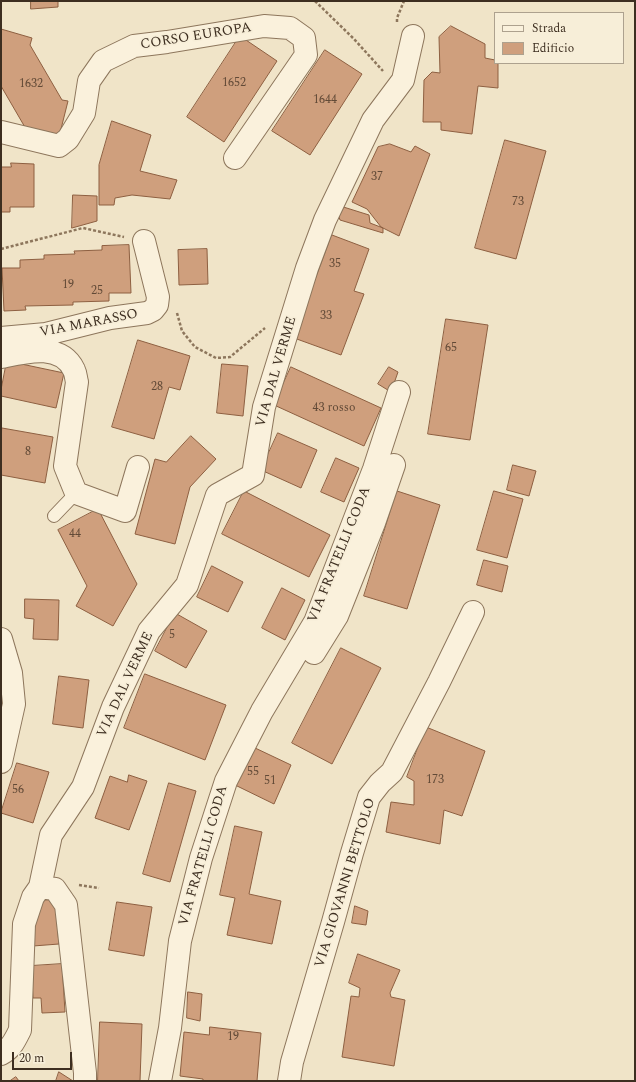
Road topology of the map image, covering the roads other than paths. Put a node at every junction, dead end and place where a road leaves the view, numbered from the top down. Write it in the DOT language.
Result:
graph roads {
  1 [pos="413,36"];
  2 [pos="1,132"];
  3 [pos="235,158"];
  4 [pos="144,241"];
  5 [pos="1,338"];
  6 [pos="1,357"];
  7 [pos="400,392"];
  8 [pos="394,465"];
  9 [pos="138,467"];
  10 [pos="76,493"];
  11 [pos="54,516"];
  12 [pos="473,612"];
  13 [pos="1,639"];
  14 [pos="262,711"];
  15 [pos="1,761"];
  16 [pos="40,887"];
  17 [pos="1,1054"];
  18 [pos="85,1081"];
  19 [pos="160,1081"];
  20 [pos="289,1081"];
  1 -- 16 [label="street, VIA DAL VERME"];
  2 -- 3 [label="street, CORSO EUROPA"];
  4 -- 5 [label="street, VIA MARASSO"];
  6 -- 10 [label="street"];
  7 -- 14 [label="street, VIA FRATELLI CODA"];
  8 -- 14 [label="street, VIA FRATELLI CODA"];
  9 -- 10 [label="street"];
  10 -- 11 [label="lane"];
  12 -- 20 [label="street, VIA GIOVANNI BETTOLO"];
  13 -- 15 [label="street"];
  14 -- 19 [label="street, VIA FRATELLI CODA"];
  16 -- 17 [label="street"];
  16 -- 18 [label="street"];
}
